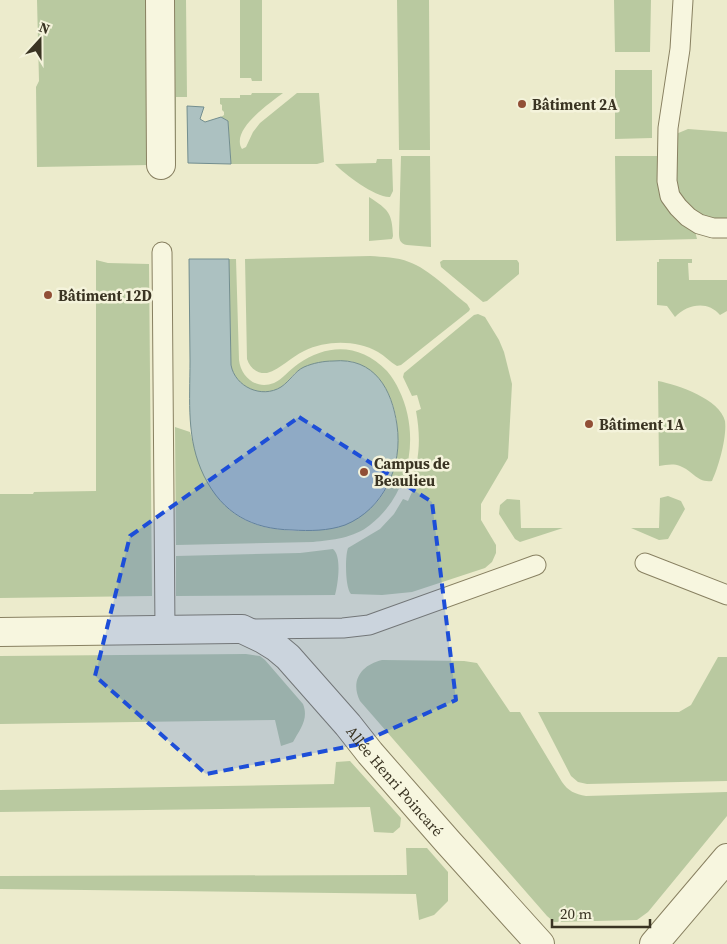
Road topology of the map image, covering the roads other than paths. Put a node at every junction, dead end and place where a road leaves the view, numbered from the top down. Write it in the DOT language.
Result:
graph roads {
  1 [pos="160,0"];
  2 [pos="682,0"];
  3 [pos="160,165"];
  4 [pos="727,228"];
  5 [pos="162,252"];
  6 [pos="645,563"];
  7 [pos="536,565"];
  8 [pos="727,595"];
  9 [pos="242,629"];
  10 [pos="165,630"];
  11 [pos="0,632"];
  12 [pos="727,858"];
  13 [pos="540,944"];
  14 [pos="654,944"];
  1 -- 3 [label="street"];
  2 -- 4 [label="lane"];
  5 -- 10 [label="lane"];
  6 -- 8 [label="lane"];
  7 -- 9 [label="lane, Allée Henri Poincaré"];
  9 -- 10 [label="street, Allée Henri Poincaré"];
  9 -- 13 [label="street, Allée Henri Poincaré"];
  10 -- 11 [label="street, Allée Henri Poincaré"];
  12 -- 14 [label="street"];
}
